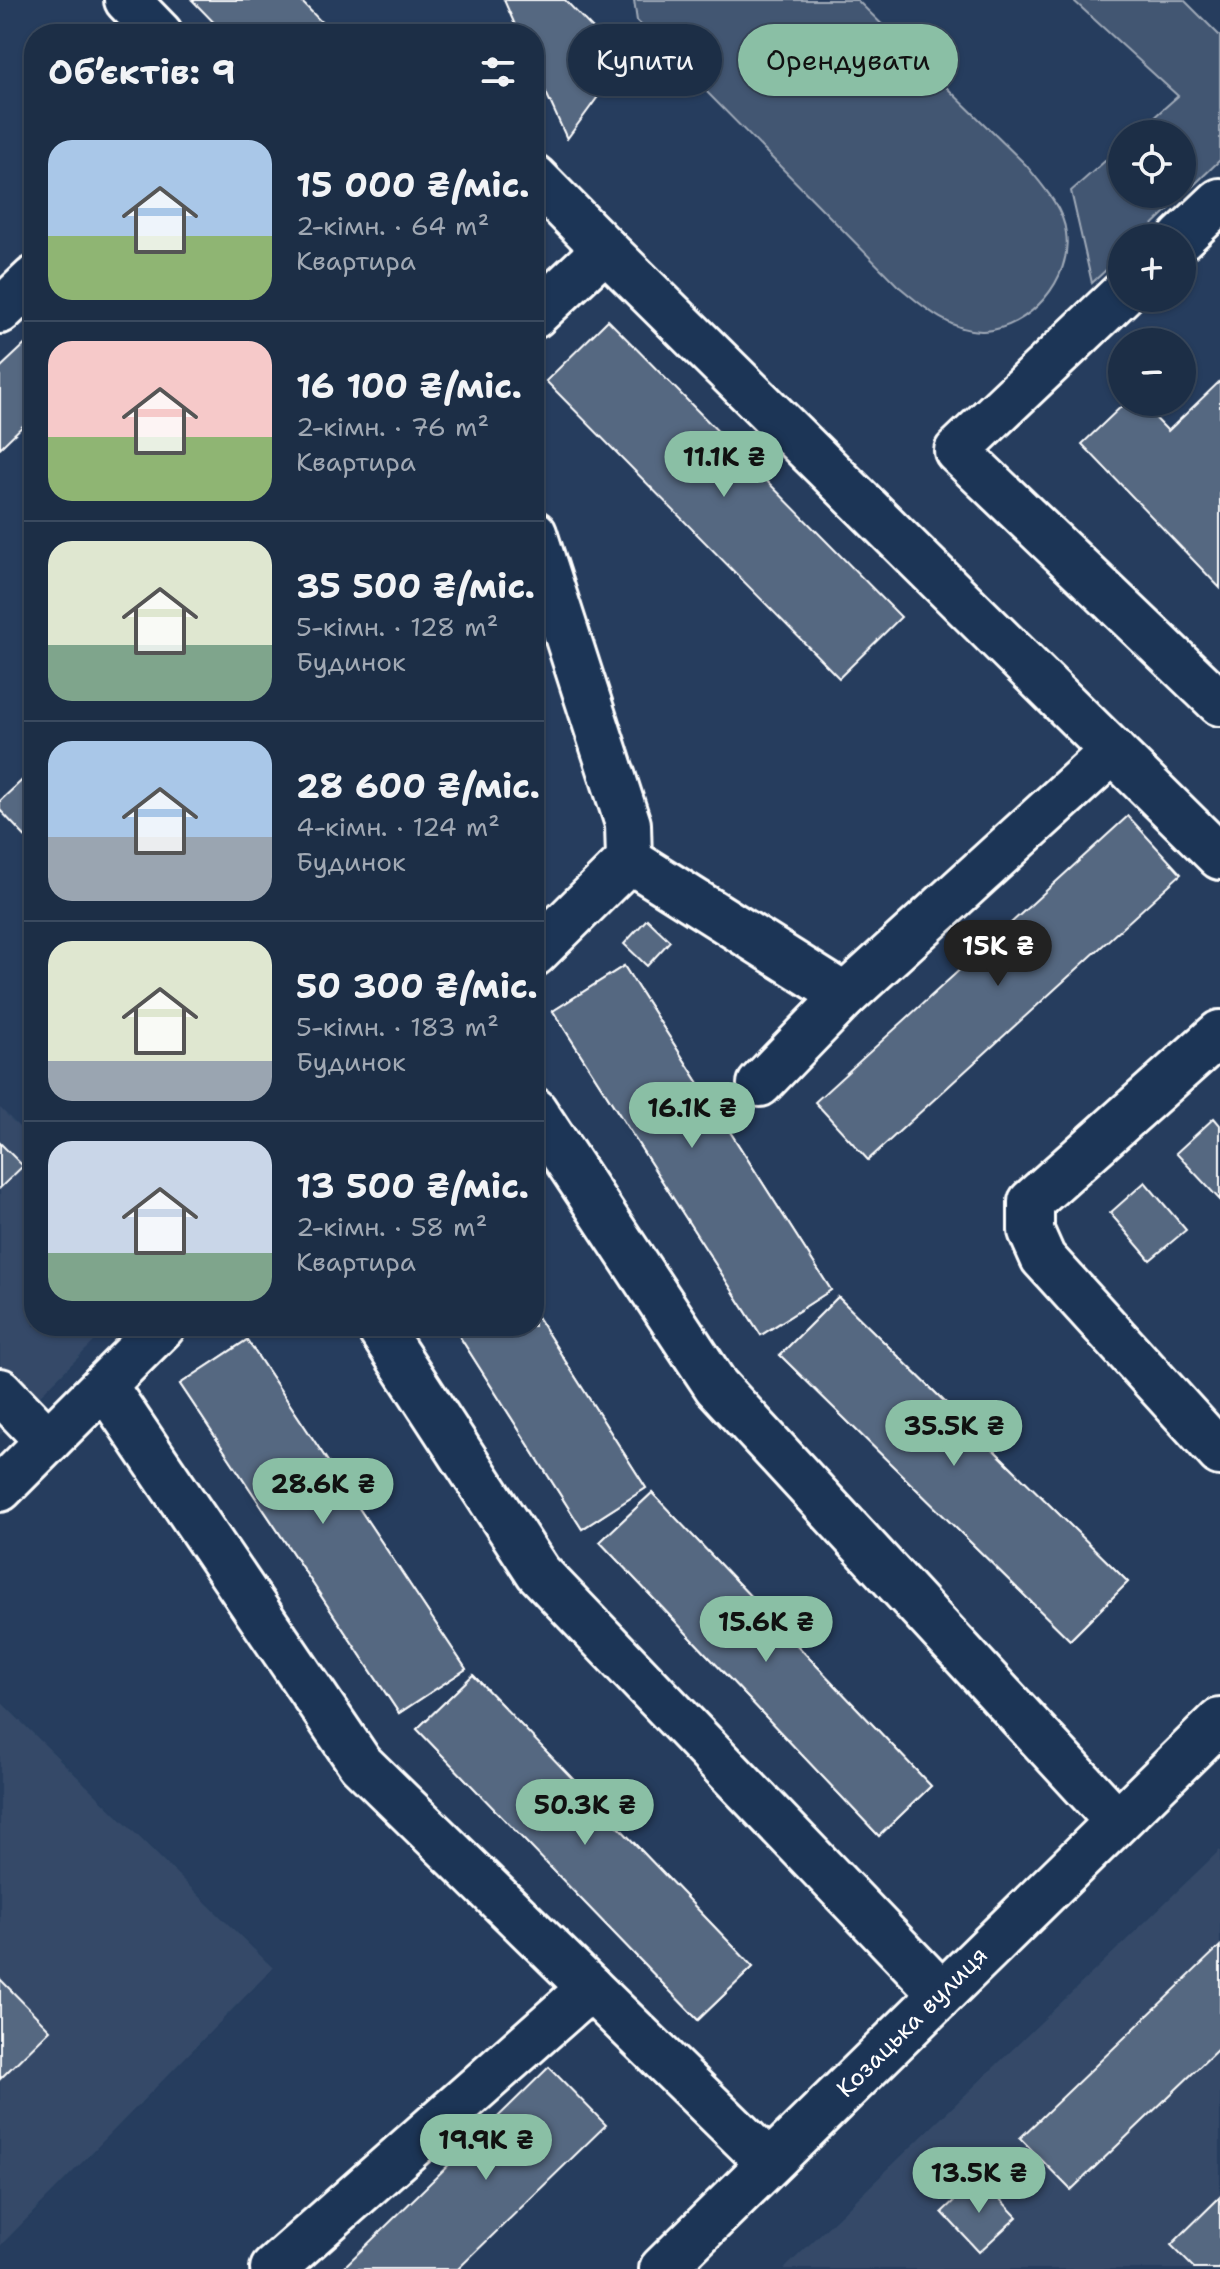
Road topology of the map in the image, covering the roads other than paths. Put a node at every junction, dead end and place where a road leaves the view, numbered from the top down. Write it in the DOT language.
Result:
graph roads {
  1 [pos="127,0"];
  2 [pos="150,24"];
  3 [pos="544,187"];
  4 [pos="1220,201"];
  5 [pos="1196,224"];
  6 [pos="605,249"];
  7 [pos="24,288"];
  8 [pos="544,307"];
  9 [pos="1108,307"];
  10 [pos="0,311"];
  11 [pos="544,564"];
  12 [pos="1220,703"];
  13 [pos="1113,751"];
  14 [pos="1220,857"];
  15 [pos="629,860"];
  16 [pos="544,938"];
  17 [pos="845,996"];
  18 [pos="1220,1033"];
  19 [pos="760,1084"];
  20 [pos="544,1125"];
  21 [pos="153,1336"];
  22 [pos="385,1336"];
  23 [pos="104,1385"];
  24 [pos="0,1391"];
  25 [pos="48,1441"];
  26 [pos="1220,1453"];
  27 [pos="0,1489"];
  28 [pos="1220,1721"];
  29 [pos="1220,1768"];
  30 [pos="1162,1776"];
  31 [pos="1117,1821"];
  32 [pos="590,1988"];
  33 [pos="941,1993"];
  34 [pos="769,2163"];
  35 [pos="273,2269"];
  36 [pos="662,2269"];
  1 -- 2 [label="street"];
  3 -- 6 [label="street"];
  4 -- 5 [label="street"];
  6 -- 8 [label="street"];
  6 -- 13 [label="street"];
  7 -- 10 [label="street"];
  9 -- 12 [label="street"];
  11 -- 15 [label="street"];
  13 -- 14 [label="street"];
  13 -- 17 [label="street"];
  15 -- 16 [label="street"];
  15 -- 17 [label="street"];
  17 -- 19 [label="street"];
  18 -- 26 [label="street"];
  20 -- 31 [label="street"];
  21 -- 23 [label="street"];
  22 -- 33 [label="street"];
  23 -- 25 [label="street"];
  23 -- 32 [label="street"];
  24 -- 25 [label="street"];
  25 -- 27 [label="street"];
  28 -- 30 [label="street, Козацька вулиця"];
  29 -- 30 [label="street"];
  30 -- 31 [label="street, Козацька вулиця"];
  31 -- 33 [label="street, Козацька вулиця"];
  32 -- 34 [label="street"];
  32 -- 35 [label="street"];
  33 -- 34 [label="street, Козацька вулиця"];
  34 -- 36 [label="street, Козацька вулиця"];
}
